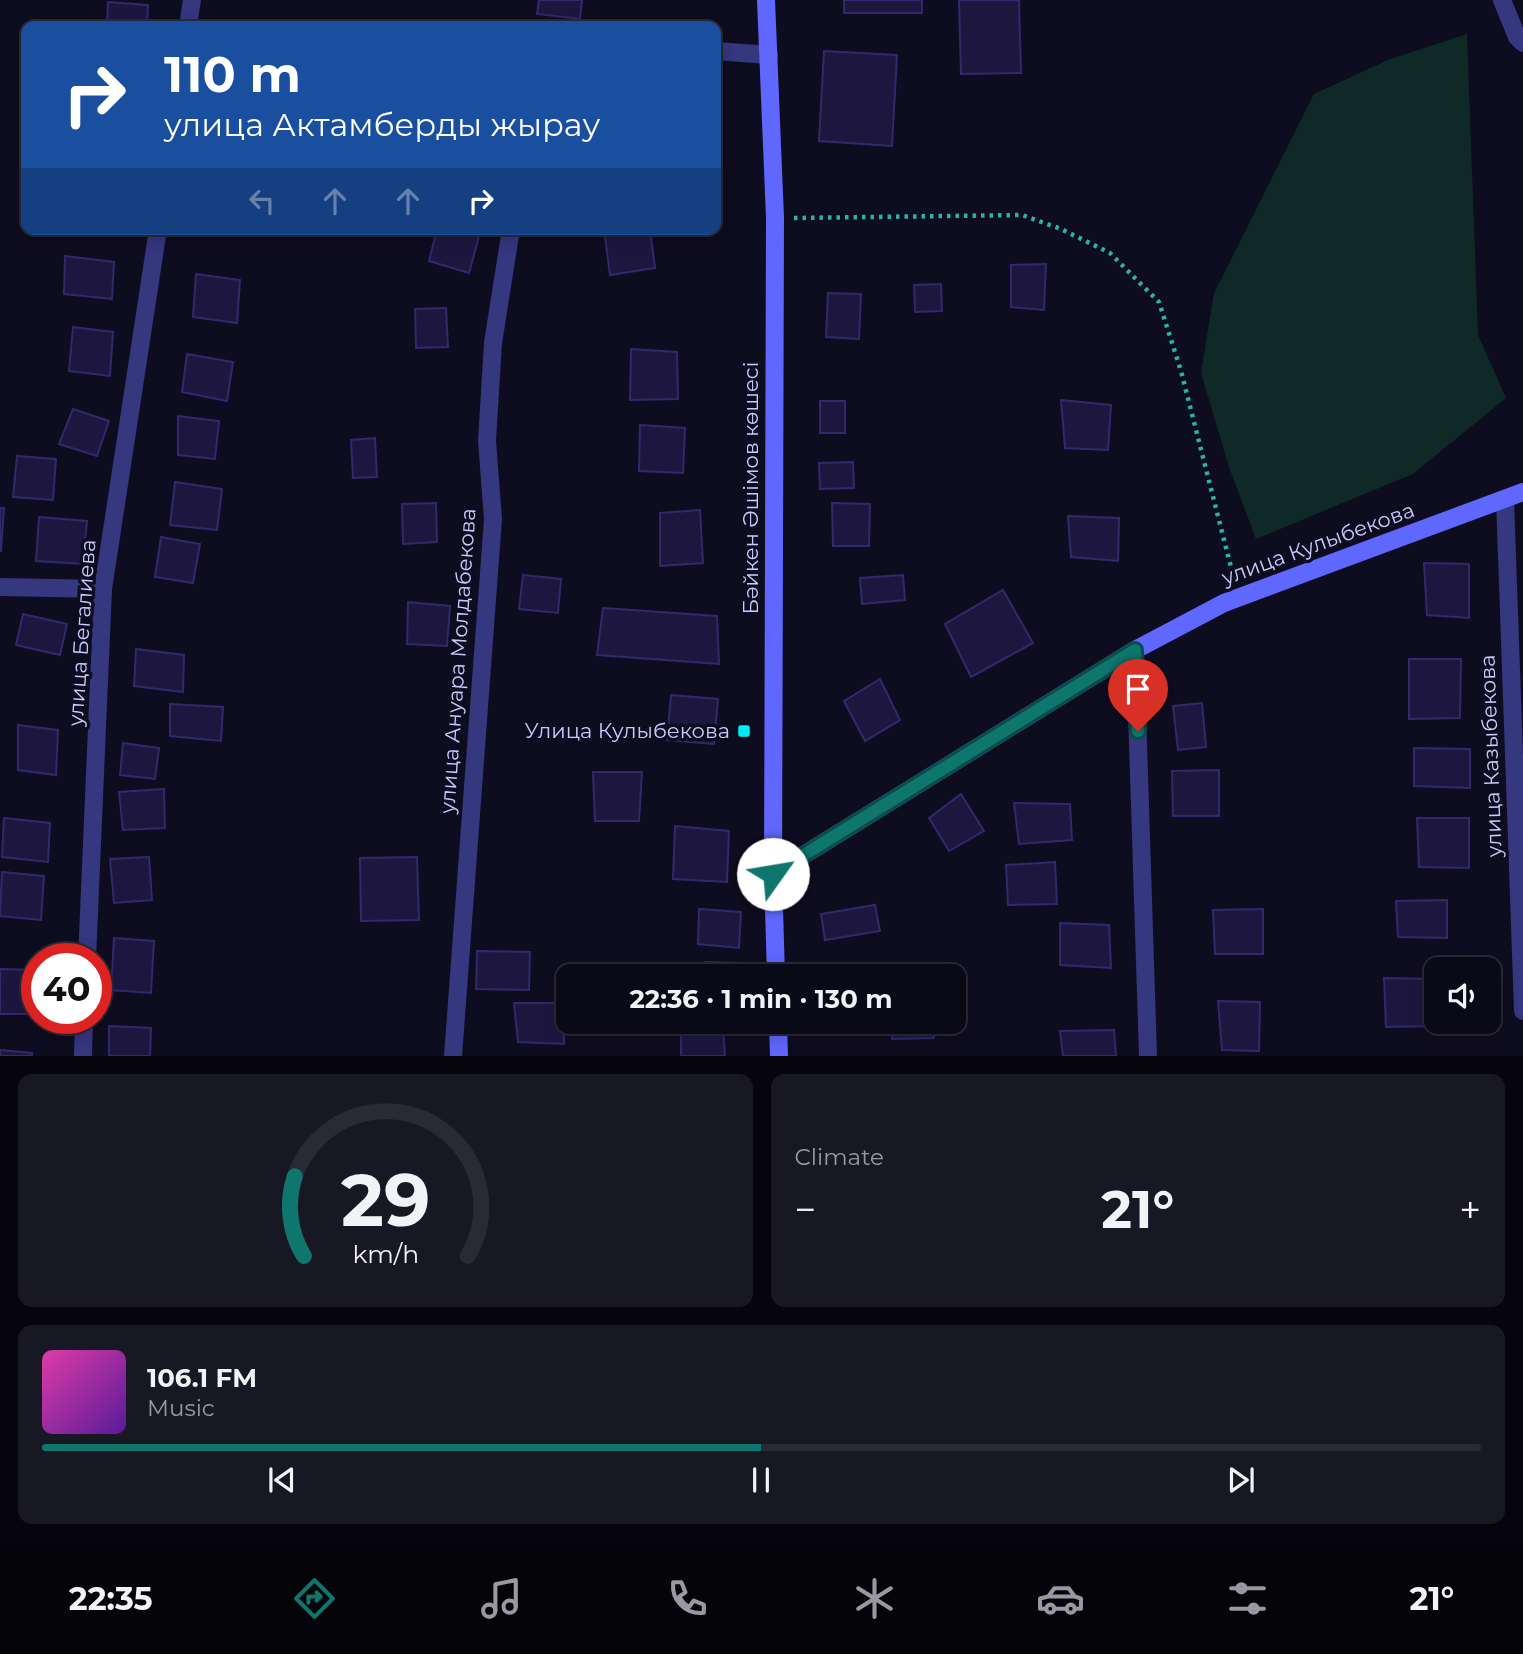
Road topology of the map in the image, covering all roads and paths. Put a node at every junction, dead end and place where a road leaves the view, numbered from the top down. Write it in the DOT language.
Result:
graph roads {
  1 [pos="192,0"];
  2 [pos="766,0"];
  3 [pos="1502,0"];
  4 [pos="189,21"];
  5 [pos="1523,43"];
  6 [pos="721,51"];
  7 [pos="769,55"];
  8 [pos="775,218"];
  9 [pos="157,235"];
  10 [pos="510,235"];
  11 [pos="1523,492"];
  12 [pos="1505,499"];
  13 [pos="0,587"];
  14 [pos="103,589"];
  15 [pos="1238,597"];
  16 [pos="1135,650"];
  17 [pos="773,874"];
  18 [pos="88,943"];
  19 [pos="776,964"];
  20 [pos="1523,1011"];
  21 [pos="84,1034"];
  22 [pos="778,1034"];
  23 [pos="83,1055"];
  24 [pos="453,1055"];
  25 [pos="779,1055"];
  26 [pos="1149,1055"];
  1 -- 4 [label="street"];
  2 -- 7 [label="main road, Бәйкен Әшімов көшесі"];
  3 -- 5 [label="street"];
  6 -- 7 [label="street"];
  7 -- 8 [label="main road, Бәйкен Әшімов көшесі"];
  8 -- 15 [label="path"];
  8 -- 17 [label="main road, Бәйкен Әшімов көшесі"];
  9 -- 14 [label="street, улица Бегалиева"];
  10 -- 24 [label="street, улица Ануара Молдабекова"];
  11 -- 12 [label="main road, улица Кулыбекова"];
  12 -- 15 [label="main road, улица Кулыбекова"];
  12 -- 20 [label="street, улица Казыбекова"];
  13 -- 14 [label="street"];
  14 -- 18 [label="street, улица Бегалиева"];
  15 -- 16 [label="main road, улица Кулыбекова"];
  16 -- 17 [label="main road, улица Кулыбекова"];
  16 -- 26 [label="street"];
  17 -- 19 [label="main road, Бәйкен Әшімов көшесі"];
  21 -- 23 [label="street"];
  22 -- 25 [label="main road"];
}
